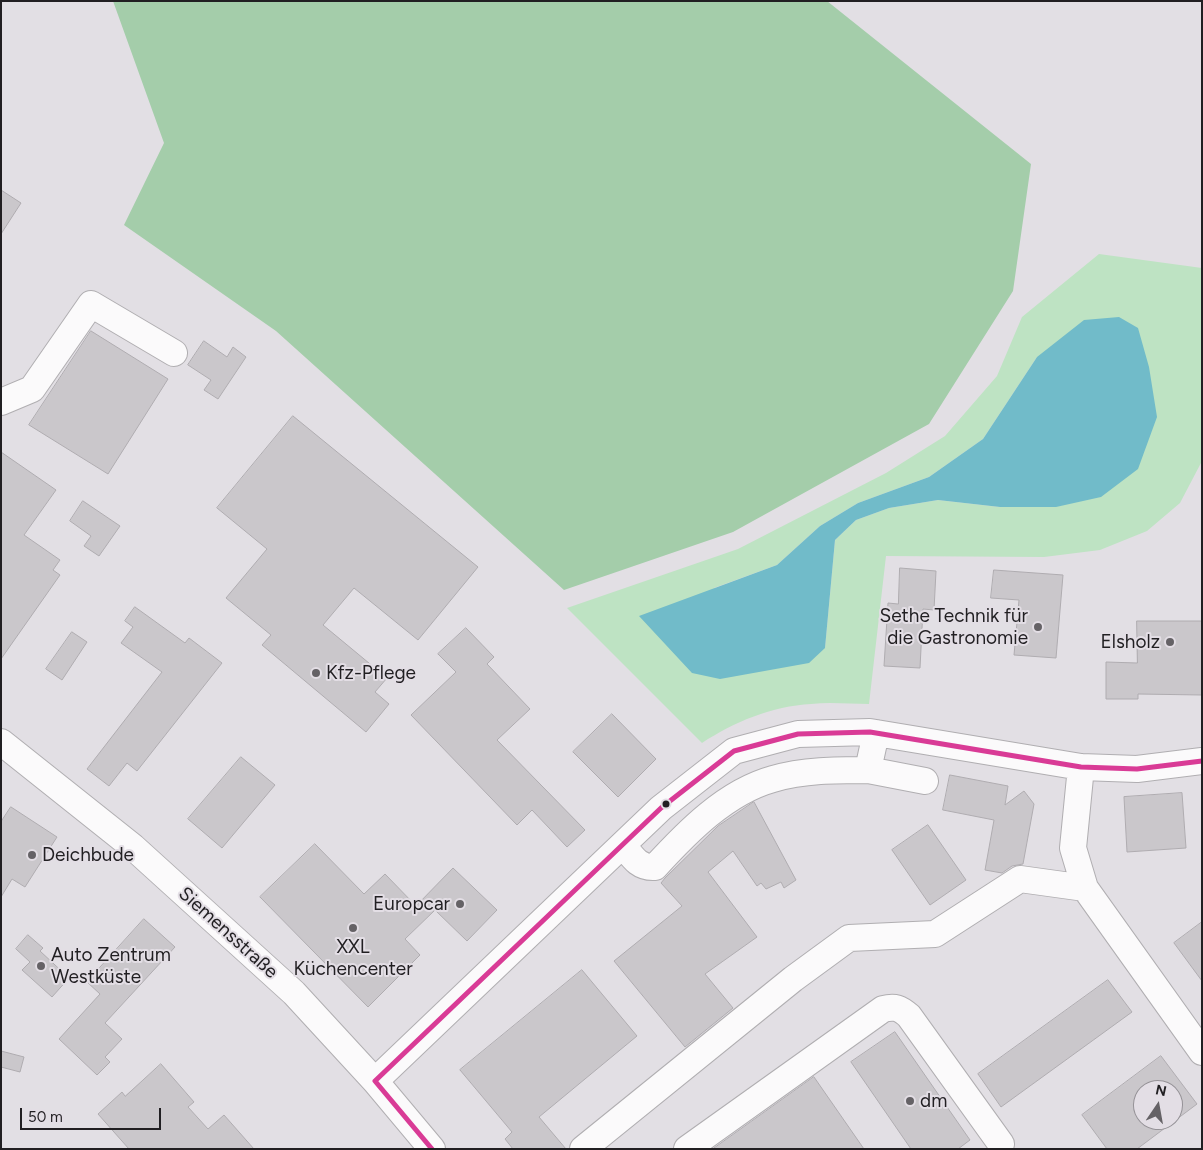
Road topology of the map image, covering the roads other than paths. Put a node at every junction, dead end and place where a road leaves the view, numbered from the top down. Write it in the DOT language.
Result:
graph roads {
  1 [pos="174,353"];
  2 [pos="1,402"];
  3 [pos="876,733"];
  4 [pos="1,742"];
  5 [pos="1202,761"];
  6 [pos="1081,767"];
  7 [pos="868,770"];
  8 [pos="925,780"];
  9 [pos="624,846"];
  10 [pos="1085,888"];
  11 [pos="1202,1052"];
  12 [pos="375,1081"];
  13 [pos="1001,1144"];
  14 [pos="432,1149"];
  15 [pos="583,1149"];
  16 [pos="687,1149"];
  1 -- 2 [label="street"];
  3 -- 6 [label="street"];
  3 -- 7 [label="street"];
  3 -- 9 [label="street"];
  4 -- 12 [label="street, Siemensstraße"];
  5 -- 6 [label="street"];
  6 -- 10 [label="street"];
  7 -- 8 [label="street"];
  7 -- 9 [label="street"];
  9 -- 12 [label="street"];
  10 -- 11 [label="street"];
  10 -- 15 [label="street"];
  12 -- 14 [label="street, Siemensstraße"];
  13 -- 16 [label="street"];
}
